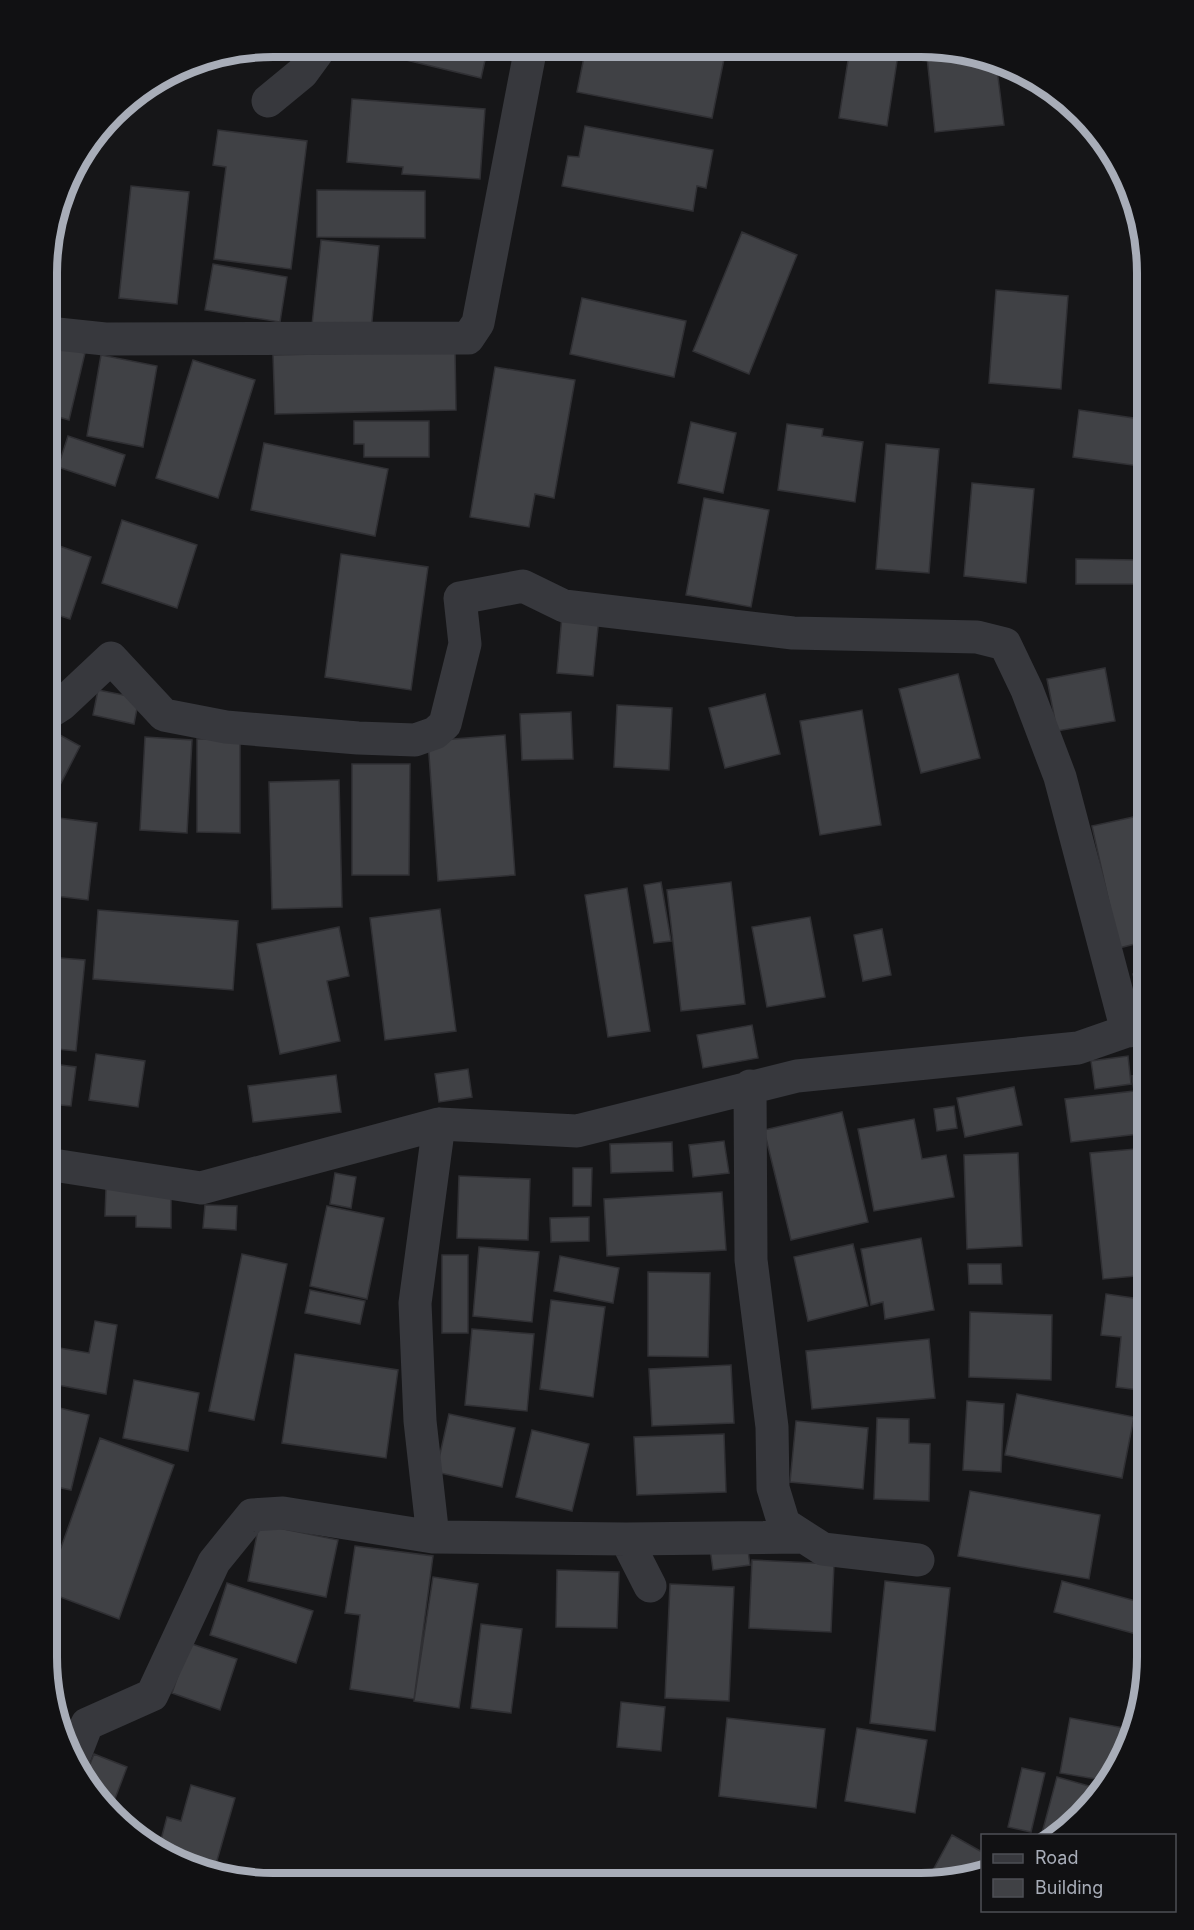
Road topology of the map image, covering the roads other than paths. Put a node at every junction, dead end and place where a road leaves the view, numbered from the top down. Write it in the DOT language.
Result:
graph roads {
  1 [pos="314,57"];
  2 [pos="529,57"];
  3 [pos="268,101"];
  4 [pos="57,334"];
  5 [pos="57,707"];
  6 [pos="1137,1030"];
  7 [pos="750,1086"];
  8 [pos="439,1124"];
  9 [pos="57,1166"];
  10 [pos="434,1537"];
  11 [pos="801,1537"];
  12 [pos="626,1539"];
  13 [pos="918,1560"];
  14 [pos="650,1586"];
  15 [pos="77,1749"];
  1 -- 3 [label="street"];
  2 -- 4 [label="street"];
  5 -- 6 [label="street"];
  6 -- 7 [label="street"];
  7 -- 8 [label="street"];
  7 -- 11 [label="street"];
  8 -- 9 [label="street"];
  8 -- 10 [label="street"];
  10 -- 12 [label="street"];
  10 -- 15 [label="street"];
  11 -- 12 [label="street"];
  11 -- 13 [label="street"];
  12 -- 14 [label="street"];
}
